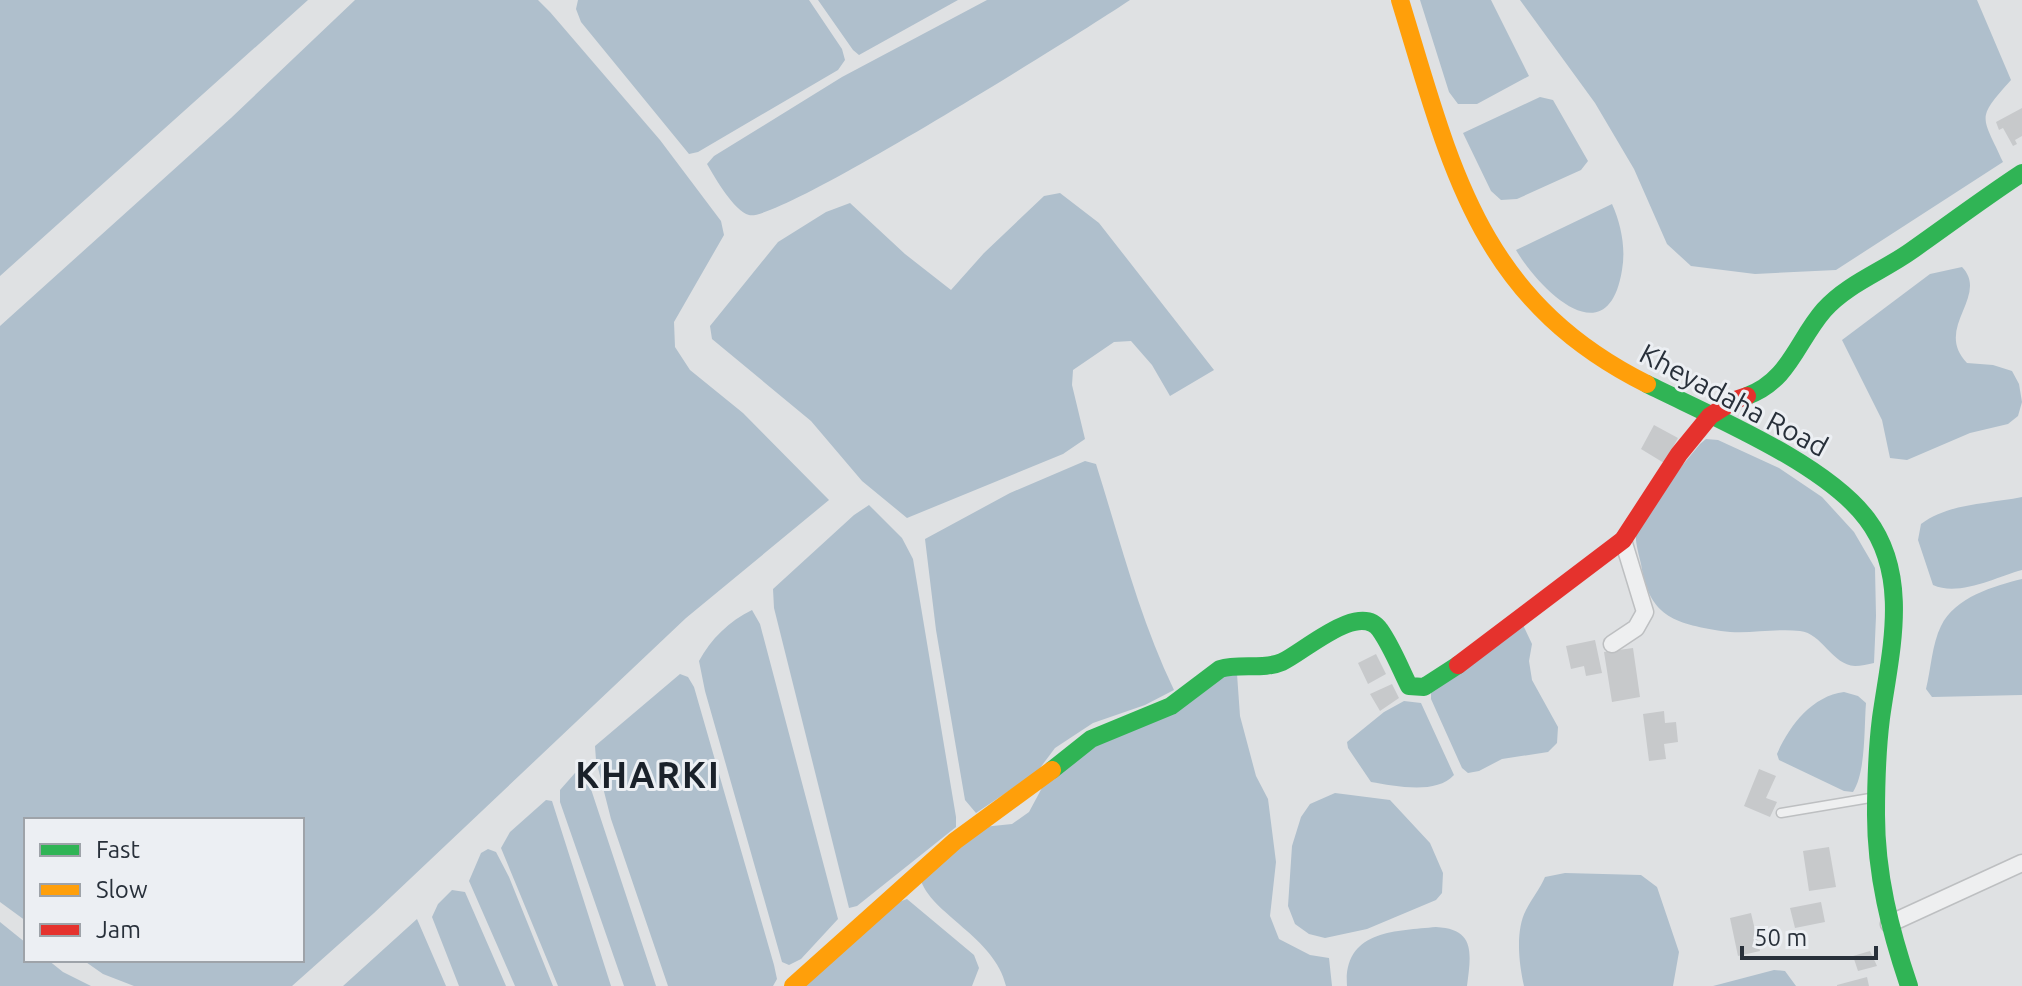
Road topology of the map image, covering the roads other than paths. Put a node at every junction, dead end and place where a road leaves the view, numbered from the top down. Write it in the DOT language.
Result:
graph roads {
  1 [pos="1400,0"];
  2 [pos="2022,173"];
  3 [pos="1710,416"];
  4 [pos="1623,540"];
  5 [pos="1612,644"];
  6 [pos="1876,797"];
  7 [pos="1781,813"];
  8 [pos="2022,863"];
  9 [pos="1889,924"];
  10 [pos="793,986"];
  11 [pos="1909,986"];
  1 -- 3 [label="main road, Kheyadaha Road"];
  2 -- 3 [label="main road"];
  3 -- 4 [label="main road"];
  3 -- 6 [label="main road, Kheyadaha Road"];
  4 -- 5 [label="street"];
  4 -- 10 [label="main road"];
  6 -- 7 [label="lane"];
  6 -- 9 [label="main road, Kheyadaha Road"];
  8 -- 9 [label="street"];
  9 -- 11 [label="main road, Kheyadaha Road"];
}
